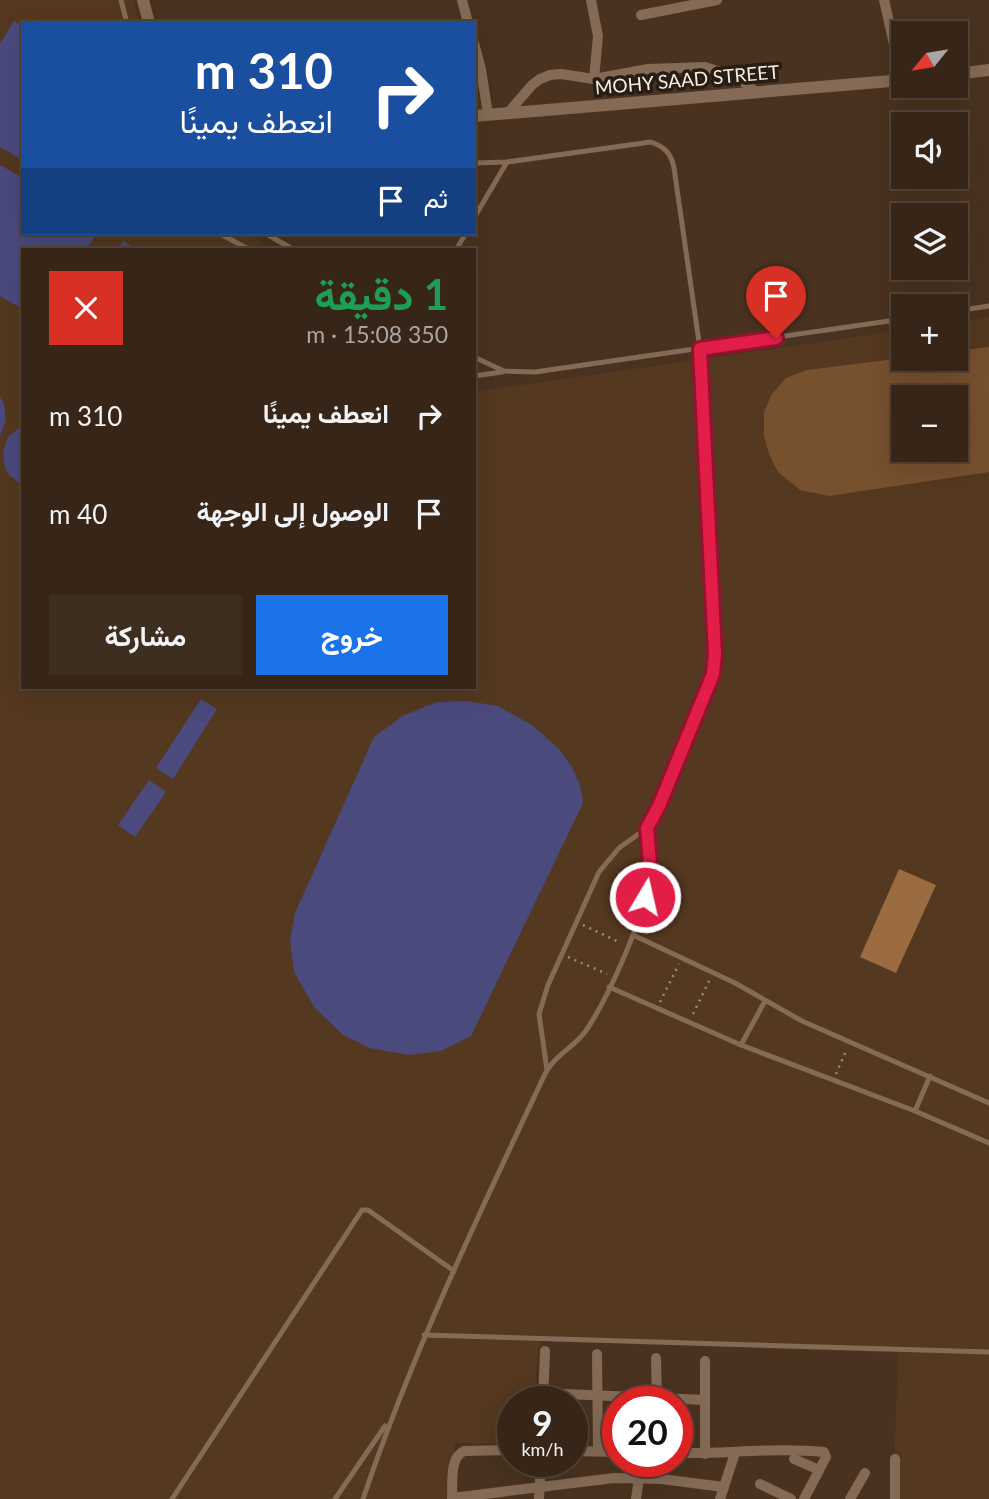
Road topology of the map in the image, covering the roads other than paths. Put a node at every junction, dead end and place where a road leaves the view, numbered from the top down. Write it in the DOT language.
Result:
graph roads {
  1 [pos="121,0"];
  2 [pos="143,0"];
  3 [pos="462,0"];
  4 [pos="591,0"];
  5 [pos="717,0"];
  6 [pos="884,0"];
  7 [pos="642,15"];
  8 [pos="126,21"];
  9 [pos="148,21"];
  10 [pos="467,21"];
  11 [pos="891,29"];
  12 [pos="476,58"];
  13 [pos="989,70"];
  14 [pos="968,73"];
  15 [pos="594,79"];
  16 [pos="479,81"];
  17 [pos="891,81"];
  18 [pos="757,93"];
  19 [pos="508,113"];
  20 [pos="488,115"];
  21 [pos="476,116"];
  22 [pos="507,162"];
  23 [pos="476,163"];
  24 [pos="476,215"];
  25 [pos="223,235"];
  26 [pos="268,235"];
  27 [pos="246,248"];
  28 [pos="291,248"];
  29 [pos="989,306"];
  30 [pos="968,309"];
  31 [pos="891,321"];
  32 [pos="700,349"];
  33 [pos="476,358"];
  34 [pos="504,371"];
  35 [pos="476,376"];
  36 [pos="647,828"];
  37 [pos="633,935"];
  38 [pos="609,988"];
  39 [pos="765,1001"];
  40 [pos="741,1045"];
  41 [pos="547,1070"];
  42 [pos="930,1076"];
  43 [pos="989,1103"];
  44 [pos="915,1111"];
  45 [pos="989,1143"];
  46 [pos="454,1270"];
  47 [pos="424,1335"];
  48 [pos="545,1351"];
  49 [pos="989,1352"];
  50 [pos="597,1354"];
  51 [pos="656,1358"];
  52 [pos="705,1361"];
  53 [pos="543,1386"];
  54 [pos="657,1386"];
  55 [pos="588,1396"];
  56 [pos="598,1396"];
  57 [pos="602,1396"];
  58 [pos="693,1400"];
  59 [pos="705,1400"];
  60 [pos="389,1421"];
  61 [pos="497,1451"];
  62 [pos="588,1451"];
  63 [pos="598,1451"];
  64 [pos="602,1451"];
  65 [pos="735,1453"];
  66 [pos="693,1454"];
  67 [pos="705,1454"];
  68 [pos="794,1459"];
  69 [pos="895,1459"];
  70 [pos="819,1470"];
  71 [pos="865,1473"];
  72 [pos="540,1477"];
  73 [pos="639,1478"];
  74 [pos="760,1484"];
  75 [pos="540,1486"];
  76 [pos="724,1487"];
  77 [pos="172,1499"];
  78 [pos="334,1499"];
  79 [pos="363,1499"];
  80 [pos="452,1499"];
  81 [pos="539,1499"];
  82 [pos="636,1499"];
  83 [pos="720,1499"];
  84 [pos="791,1499"];
  85 [pos="804,1499"];
  86 [pos="850,1499"];
  87 [pos="895,1499"];
  1 -- 8 [label="lane"];
  2 -- 9 [label="street"];
  3 -- 10 [label="street"];
  4 -- 15 [label="street"];
  5 -- 7 [label="street"];
  6 -- 11 [label="street"];
  12 -- 16 [label="street"];
  13 -- 14 [label="street"];
  15 -- 18 [label="street"];
  15 -- 19 [label="street"];
  16 -- 20 [label="street"];
  17 -- 18 [label="street, MOHY SAAD STREET"];
  18 -- 19 [label="street, MOHY SAAD STREET"];
  19 -- 20 [label="street, MOHY SAAD STREET"];
  20 -- 21 [label="street, MOHY SAAD STREET"];
  22 -- 23 [label="lane"];
  22 -- 24 [label="lane"];
  22 -- 32 [label="lane"];
  25 -- 27 [label="lane"];
  26 -- 28 [label="lane"];
  29 -- 30 [label="lane"];
  31 -- 32 [label="lane"];
  32 -- 34 [label="lane"];
  32 -- 36 [label="lane"];
  33 -- 34 [label="lane"];
  34 -- 35 [label="lane"];
  36 -- 37 [label="lane"];
  36 -- 41 [label="lane"];
  37 -- 38 [label="lane"];
  37 -- 39 [label="lane"];
  38 -- 40 [label="lane"];
  38 -- 41 [label="lane"];
  39 -- 40 [label="lane"];
  39 -- 42 [label="lane"];
  40 -- 44 [label="lane"];
  41 -- 46 [label="lane"];
  42 -- 43 [label="lane"];
  42 -- 44 [label="lane"];
  44 -- 45 [label="lane"];
  46 -- 47 [label="lane"];
  46 -- 77 [label="lane"];
  47 -- 49 [label="lane"];
  47 -- 60 [label="lane"];
  48 -- 53 [label="street"];
  50 -- 56 [label="street"];
  51 -- 54 [label="street"];
  52 -- 59 [label="street"];
  55 -- 56 [label="street"];
  56 -- 57 [label="street"];
  56 -- 63 [label="street"];
  58 -- 59 [label="street"];
  59 -- 67 [label="street"];
  60 -- 78 [label="lane"];
  60 -- 79 [label="lane"];
  61 -- 80 [label="street"];
  62 -- 63 [label="street"];
  63 -- 64 [label="street"];
  65 -- 67 [label="street"];
  65 -- 70 [label="street"];
  65 -- 76 [label="street"];
  66 -- 67 [label="street"];
  68 -- 70 [label="street"];
  69 -- 87 [label="street"];
  70 -- 85 [label="street"];
  71 -- 86 [label="street"];
  72 -- 75 [label="street"];
  73 -- 75 [label="street"];
  73 -- 76 [label="street"];
  73 -- 82 [label="street"];
  74 -- 84 [label="street"];
  75 -- 80 [label="street"];
  75 -- 81 [label="street"];
  76 -- 83 [label="street"];
}
